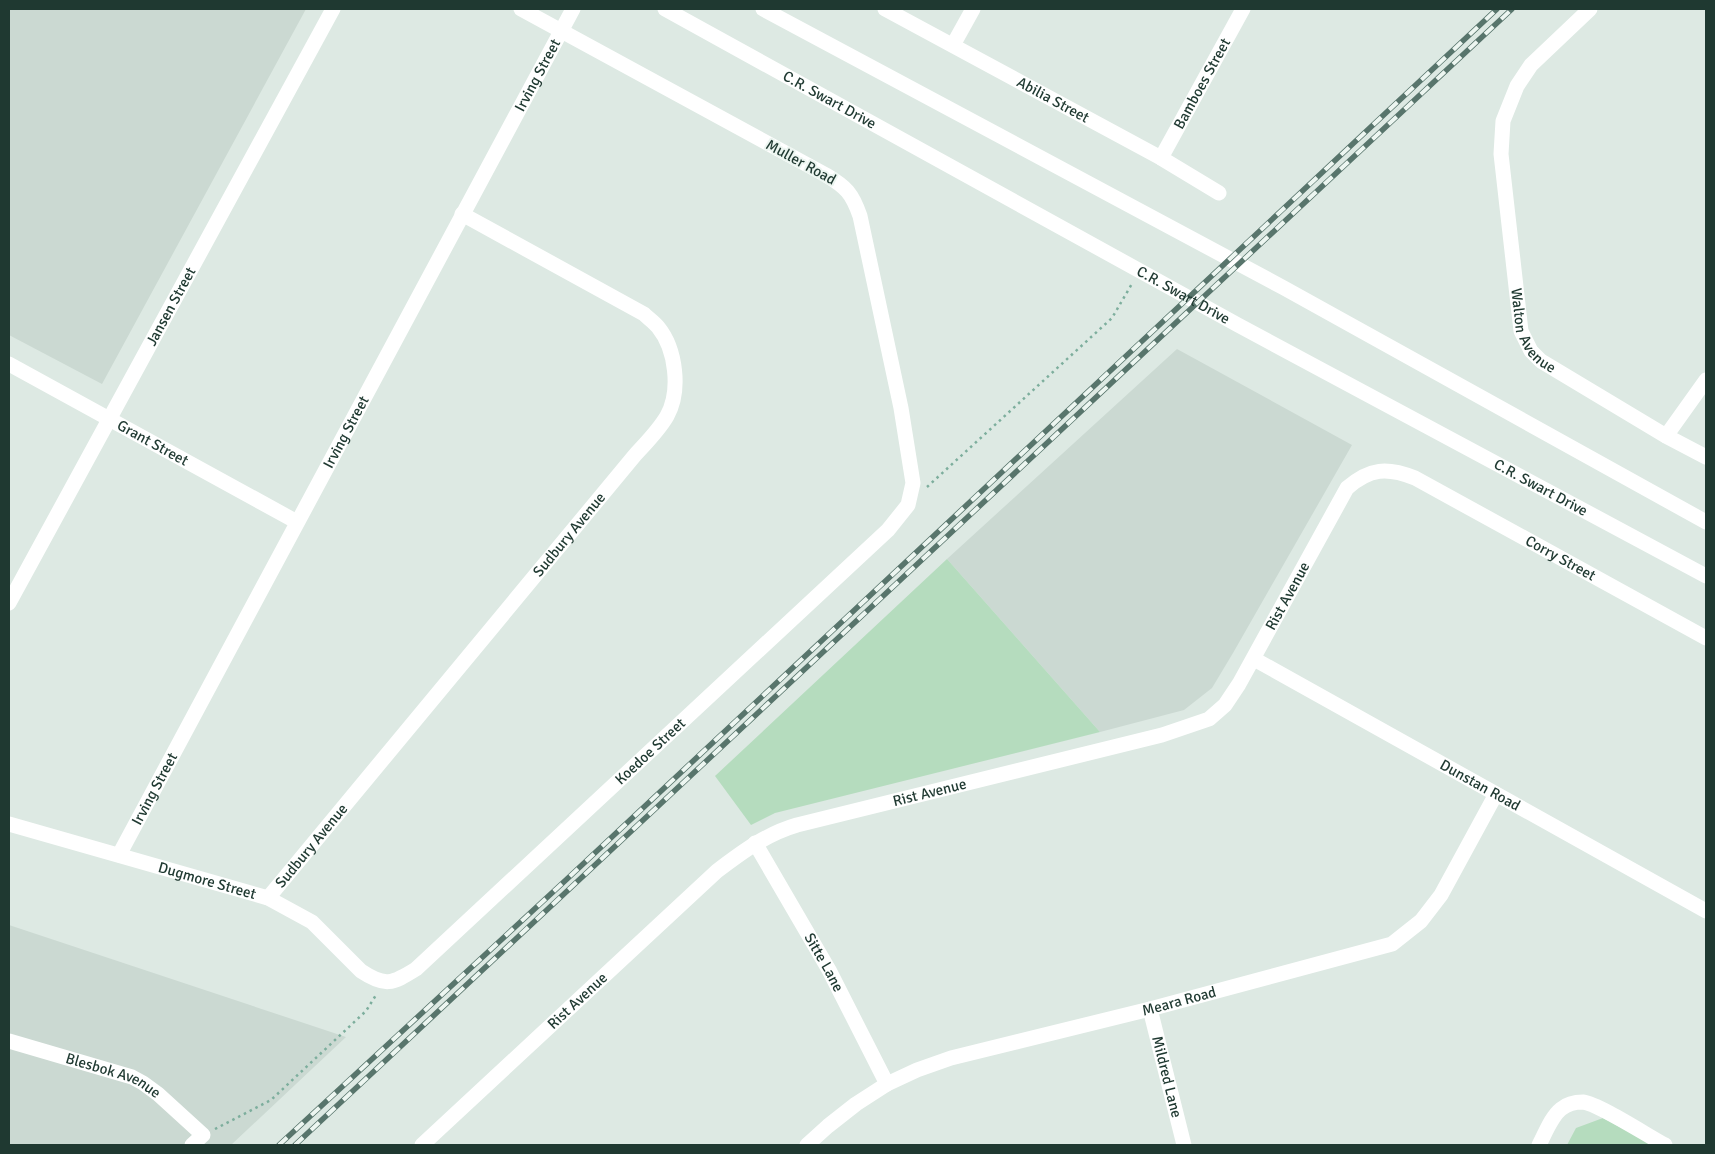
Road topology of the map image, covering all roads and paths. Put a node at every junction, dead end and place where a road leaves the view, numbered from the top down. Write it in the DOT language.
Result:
graph roads {
  1 [pos="332,9"];
  2 [pos="521,9"];
  3 [pos="573,9"];
  4 [pos="665,9"];
  5 [pos="763,9"];
  6 [pos="885,9"];
  7 [pos="973,9"];
  8 [pos="1243,9"];
  9 [pos="1590,9"];
  10 [pos="562,31"];
  11 [pos="953,45"];
  12 [pos="1161,158"];
  13 [pos="1220,193"];
  14 [pos="462,214"];
  15 [pos="1140,271"];
  16 [pos="9,364"];
  17 [pos="1706,380"];
  18 [pos="108,420"];
  19 [pos="1666,436"];
  20 [pos="1706,457"];
  21 [pos="1415,478"];
  22 [pos="908,505"];
  23 [pos="296,522"];
  24 [pos="1706,522"];
  25 [pos="1706,576"];
  26 [pos="9,604"];
  27 [pos="1706,638"];
  28 [pos="1254,659"];
  29 [pos="1496,794"];
  30 [pos="9,824"];
  31 [pos="755,843"];
  32 [pos="119,855"];
  33 [pos="268,898"];
  34 [pos="1706,911"];
  35 [pos="382,983"];
  36 [pos="1150,1009"];
  37 [pos="9,1041"];
  38 [pos="887,1084"];
  39 [pos="197,1140"];
  40 [pos="422,1145"];
  41 [pos="808,1145"];
  42 [pos="1184,1145"];
  43 [pos="1539,1145"];
  44 [pos="1665,1145"];
  1 -- 18 [label="street, Jansen Street"];
  2 -- 10 [label="street, Muller Road"];
  3 -- 10 [label="street, Irving Street"];
  4 -- 15 [label="street, C.R. Swart Drive"];
  5 -- 24 [label="street"];
  6 -- 11 [label="street, Abilia Street"];
  7 -- 11 [label="street"];
  8 -- 12 [label="street, Bamboes Street"];
  9 -- 19 [label="street, Walton Avenue"];
  10 -- 14 [label="street, Irving Street"];
  10 -- 22 [label="street, Muller Road"];
  11 -- 12 [label="street, Abilia Street"];
  12 -- 13 [label="street, Abilia Street"];
  14 -- 23 [label="street, Irving Street"];
  14 -- 33 [label="street, Sudbury Avenue"];
  15 -- 22 [label="path"];
  15 -- 25 [label="street, C.R. Swart Drive"];
  16 -- 18 [label="street, Grant Street"];
  17 -- 19 [label="street"];
  18 -- 23 [label="street, Grant Street"];
  18 -- 26 [label="street, Jansen Street"];
  19 -- 20 [label="street, Walton Avenue"];
  21 -- 27 [label="street, Corry Street"];
  21 -- 28 [label="street, Rist Avenue"];
  22 -- 35 [label="street, Koedoe Street"];
  23 -- 32 [label="street, Irving Street"];
  28 -- 29 [label="street, Dunstan Road"];
  28 -- 31 [label="street, Rist Avenue"];
  29 -- 34 [label="street, Dunstan Road"];
  29 -- 36 [label="street, Meara Road"];
  30 -- 32 [label="street, Dugmore Street"];
  31 -- 38 [label="street, Sitte Lane"];
  31 -- 40 [label="street, Rist Avenue"];
  32 -- 33 [label="street, Dugmore Street"];
  33 -- 35 [label="street, Dugmore Street"];
  35 -- 39 [label="path"];
  36 -- 38 [label="street, Meara Road"];
  36 -- 42 [label="street, Mildred Lane"];
  37 -- 39 [label="street, Blesbok Avenue"];
  38 -- 41 [label="street, Meara Road"];
  43 -- 44 [label="street"];
}
